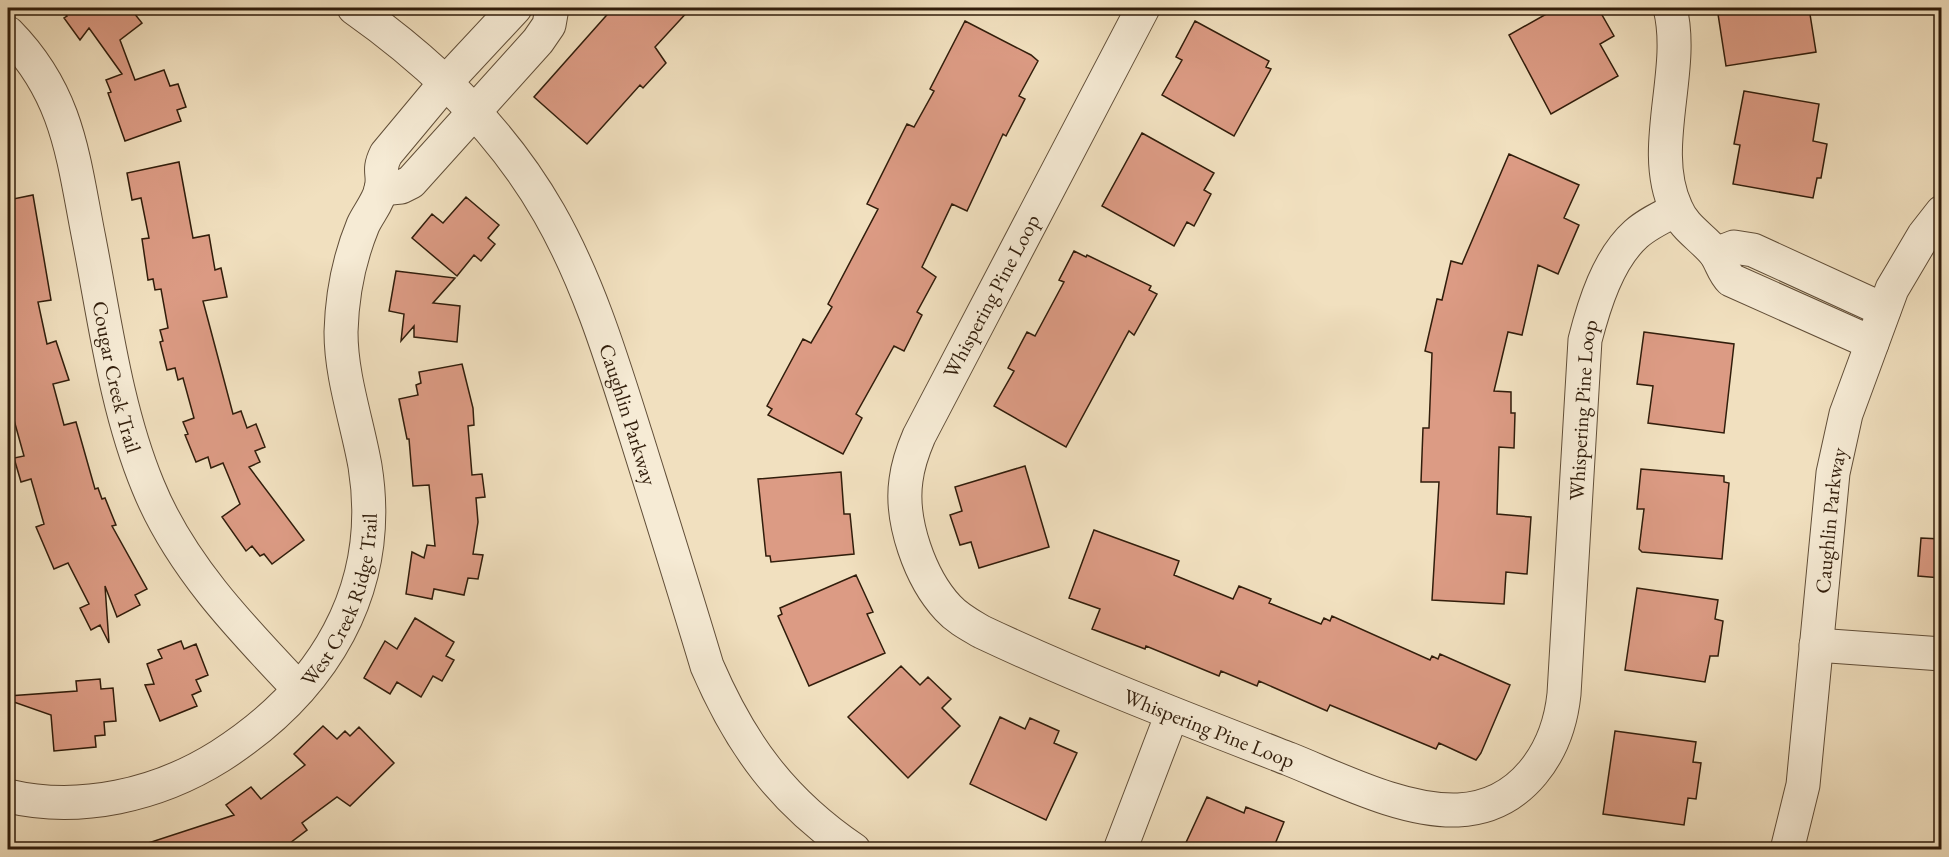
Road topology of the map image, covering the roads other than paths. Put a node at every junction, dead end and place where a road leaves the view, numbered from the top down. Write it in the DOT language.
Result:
graph roads {
  1 [pos="354,8"];
  2 [pos="515,8"];
  3 [pos="552,8"];
  4 [pos="1143,8"];
  5 [pos="1670,8"];
  6 [pos="8,33"];
  7 [pos="446,82"];
  8 [pos="475,110"];
  9 [pos="381,189"];
  10 [pos="1676,210"];
  11 [pos="1941,212"];
  12 [pos="1716,254"];
  13 [pos="1884,310"];
  14 [pos="1872,343"];
  15 [pos="1816,645"];
  16 [pos="1941,654"];
  17 [pos="299,689"];
  18 [pos="1172,714"];
  19 [pos="8,796"];
  20 [pos="854,849"];
  21 [pos="1120,849"];
  22 [pos="1787,849"];
  1 -- 7 [label="street, Caughlin Parkway"];
  2 -- 7 [label="street, West Creek Ridge Trail"];
  3 -- 8 [label="street"];
  4 -- 18 [label="street, Whispering Pine Loop"];
  5 -- 10 [label="street"];
  6 -- 17 [label="street, Cougar Creek Trail"];
  7 -- 8 [label="street, Caughlin Parkway"];
  7 -- 9 [label="street, West Creek Ridge Trail"];
  8 -- 9 [label="street"];
  8 -- 20 [label="street, Caughlin Parkway"];
  9 -- 17 [label="street, West Creek Ridge Trail"];
  10 -- 12 [label="street"];
  10 -- 18 [label="street, Whispering Pine Loop"];
  11 -- 13 [label="street, Caughlin Parkway"];
  12 -- 13 [label="street"];
  12 -- 14 [label="street"];
  13 -- 14 [label="street, Caughlin Parkway"];
  14 -- 15 [label="street, Caughlin Parkway"];
  15 -- 16 [label="street"];
  15 -- 22 [label="street, Caughlin Parkway"];
  17 -- 19 [label="street, West Creek Ridge Trail"];
  18 -- 21 [label="street"];
}
